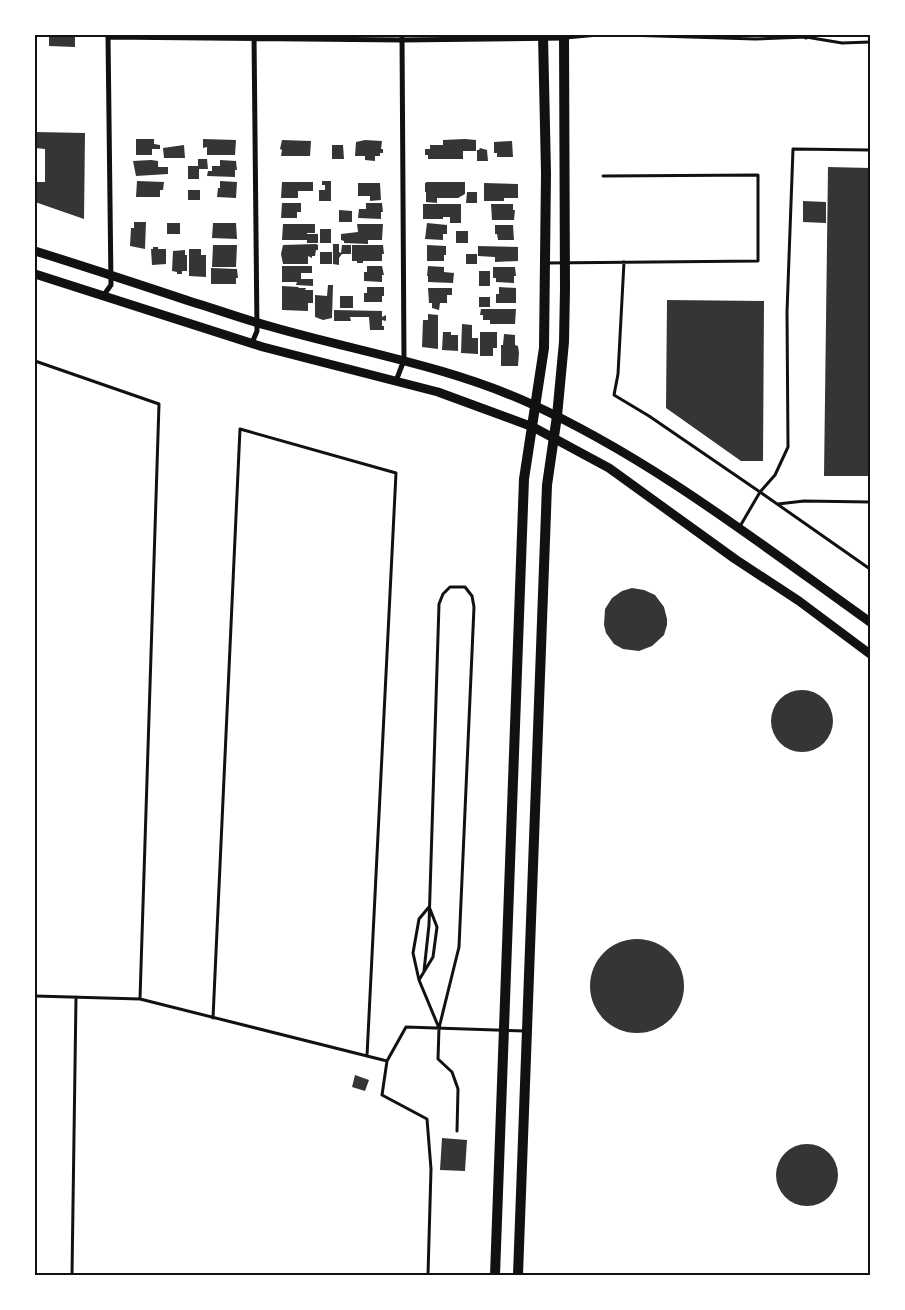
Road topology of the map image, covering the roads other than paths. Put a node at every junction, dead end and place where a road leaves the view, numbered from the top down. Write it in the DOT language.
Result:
graph roads {
  1 [pos="598,35"];
  2 [pos="625,35"];
  3 [pos="108,36"];
  4 [pos="806,36"];
  5 [pos="254,37"];
  6 [pos="402,37"];
  7 [pos="543,37"];
  8 [pos="564,37"];
  9 [pos="870,42"];
  10 [pos="870,150"];
  11 [pos="603,176"];
  12 [pos="35,251"];
  13 [pos="624,262"];
  14 [pos="545,263"];
  15 [pos="565,263"];
  16 [pos="35,274"];
  17 [pos="111,275"];
  18 [pos="103,296"];
  19 [pos="257,323"];
  20 [pos="252,343"];
  21 [pos="404,360"];
  22 [pos="35,361"];
  23 [pos="396,381"];
  24 [pos="536,406"];
  25 [pos="557,416"];
  26 [pos="533,427"];
  27 [pos="554,438"];
  28 [pos="760,492"];
  29 [pos="870,502"];
  30 [pos="778,504"];
  31 [pos="739,529"];
  32 [pos="870,569"];
  33 [pos="870,622"];
  34 [pos="870,654"];
  35 [pos="429,906"];
  36 [pos="424,971"];
  37 [pos="419,980"];
  38 [pos="35,996"];
  39 [pos="76,997"];
  40 [pos="140,999"];
  41 [pos="212,1018"];
  42 [pos="439,1028"];
  43 [pos="504,1031"];
  44 [pos="526,1032"];
  45 [pos="367,1056"];
  46 [pos="387,1061"];
  47 [pos="457,1131"];
  48 [pos="72,1275"];
  49 [pos="428,1275"];
  50 [pos="495,1275"];
  51 [pos="518,1275"];
  1 -- 8 [label="lane"];
  2 -- 4 [label="lane"];
  3 -- 5 [label="street"];
  3 -- 17 [label="street"];
  4 -- 9 [label="lane"];
  5 -- 6 [label="street"];
  5 -- 19 [label="street"];
  6 -- 7 [label="street"];
  6 -- 21 [label="street"];
  7 -- 8 [label="street"];
  7 -- 14 [label="main road"];
  8 -- 15 [label="main road"];
  10 -- 28 [label="lane"];
  11 -- 13 [label="lane"];
  12 -- 17 [label="main road"];
  13 -- 15 [label="lane"];
  13 -- 28 [label="lane"];
  14 -- 15 [label="lane"];
  14 -- 24 [label="main road"];
  15 -- 25 [label="main road"];
  16 -- 18 [label="main road"];
  17 -- 18 [label="street"];
  17 -- 19 [label="main road"];
  18 -- 20 [label="main road"];
  19 -- 20 [label="street"];
  19 -- 21 [label="main road"];
  20 -- 23 [label="main road"];
  21 -- 23 [label="street"];
  21 -- 24 [label="main road"];
  22 -- 40 [label="lane"];
  23 -- 26 [label="main road"];
  24 -- 25 [label="main road"];
  24 -- 26 [label="main road"];
  25 -- 27 [label="main road"];
  25 -- 31 [label="main road"];
  26 -- 27 [label="main road"];
  26 -- 43 [label="main road"];
  27 -- 34 [label="main road"];
  27 -- 44 [label="main road"];
  28 -- 30 [label="lane"];
  28 -- 31 [label="lane"];
  29 -- 30 [label="lane"];
  30 -- 32 [label="lane"];
  31 -- 33 [label="main road"];
  35 -- 36 [label="lane"];
  35 -- 36 [label="lane"];
  35 -- 37 [label="lane"];
  35 -- 42 [label="lane"];
  36 -- 37 [label="lane"];
  37 -- 42 [label="lane"];
  38 -- 39 [label="lane"];
  39 -- 40 [label="lane"];
  39 -- 48 [label="lane"];
  40 -- 41 [label="lane"];
  41 -- 45 [label="lane"];
  41 -- 45 [label="lane"];
  42 -- 43 [label="lane"];
  42 -- 46 [label="lane"];
  42 -- 47 [label="lane"];
  43 -- 44 [label="lane"];
  43 -- 50 [label="main road"];
  44 -- 51 [label="main road"];
  45 -- 46 [label="lane"];
  46 -- 49 [label="lane"];
}
